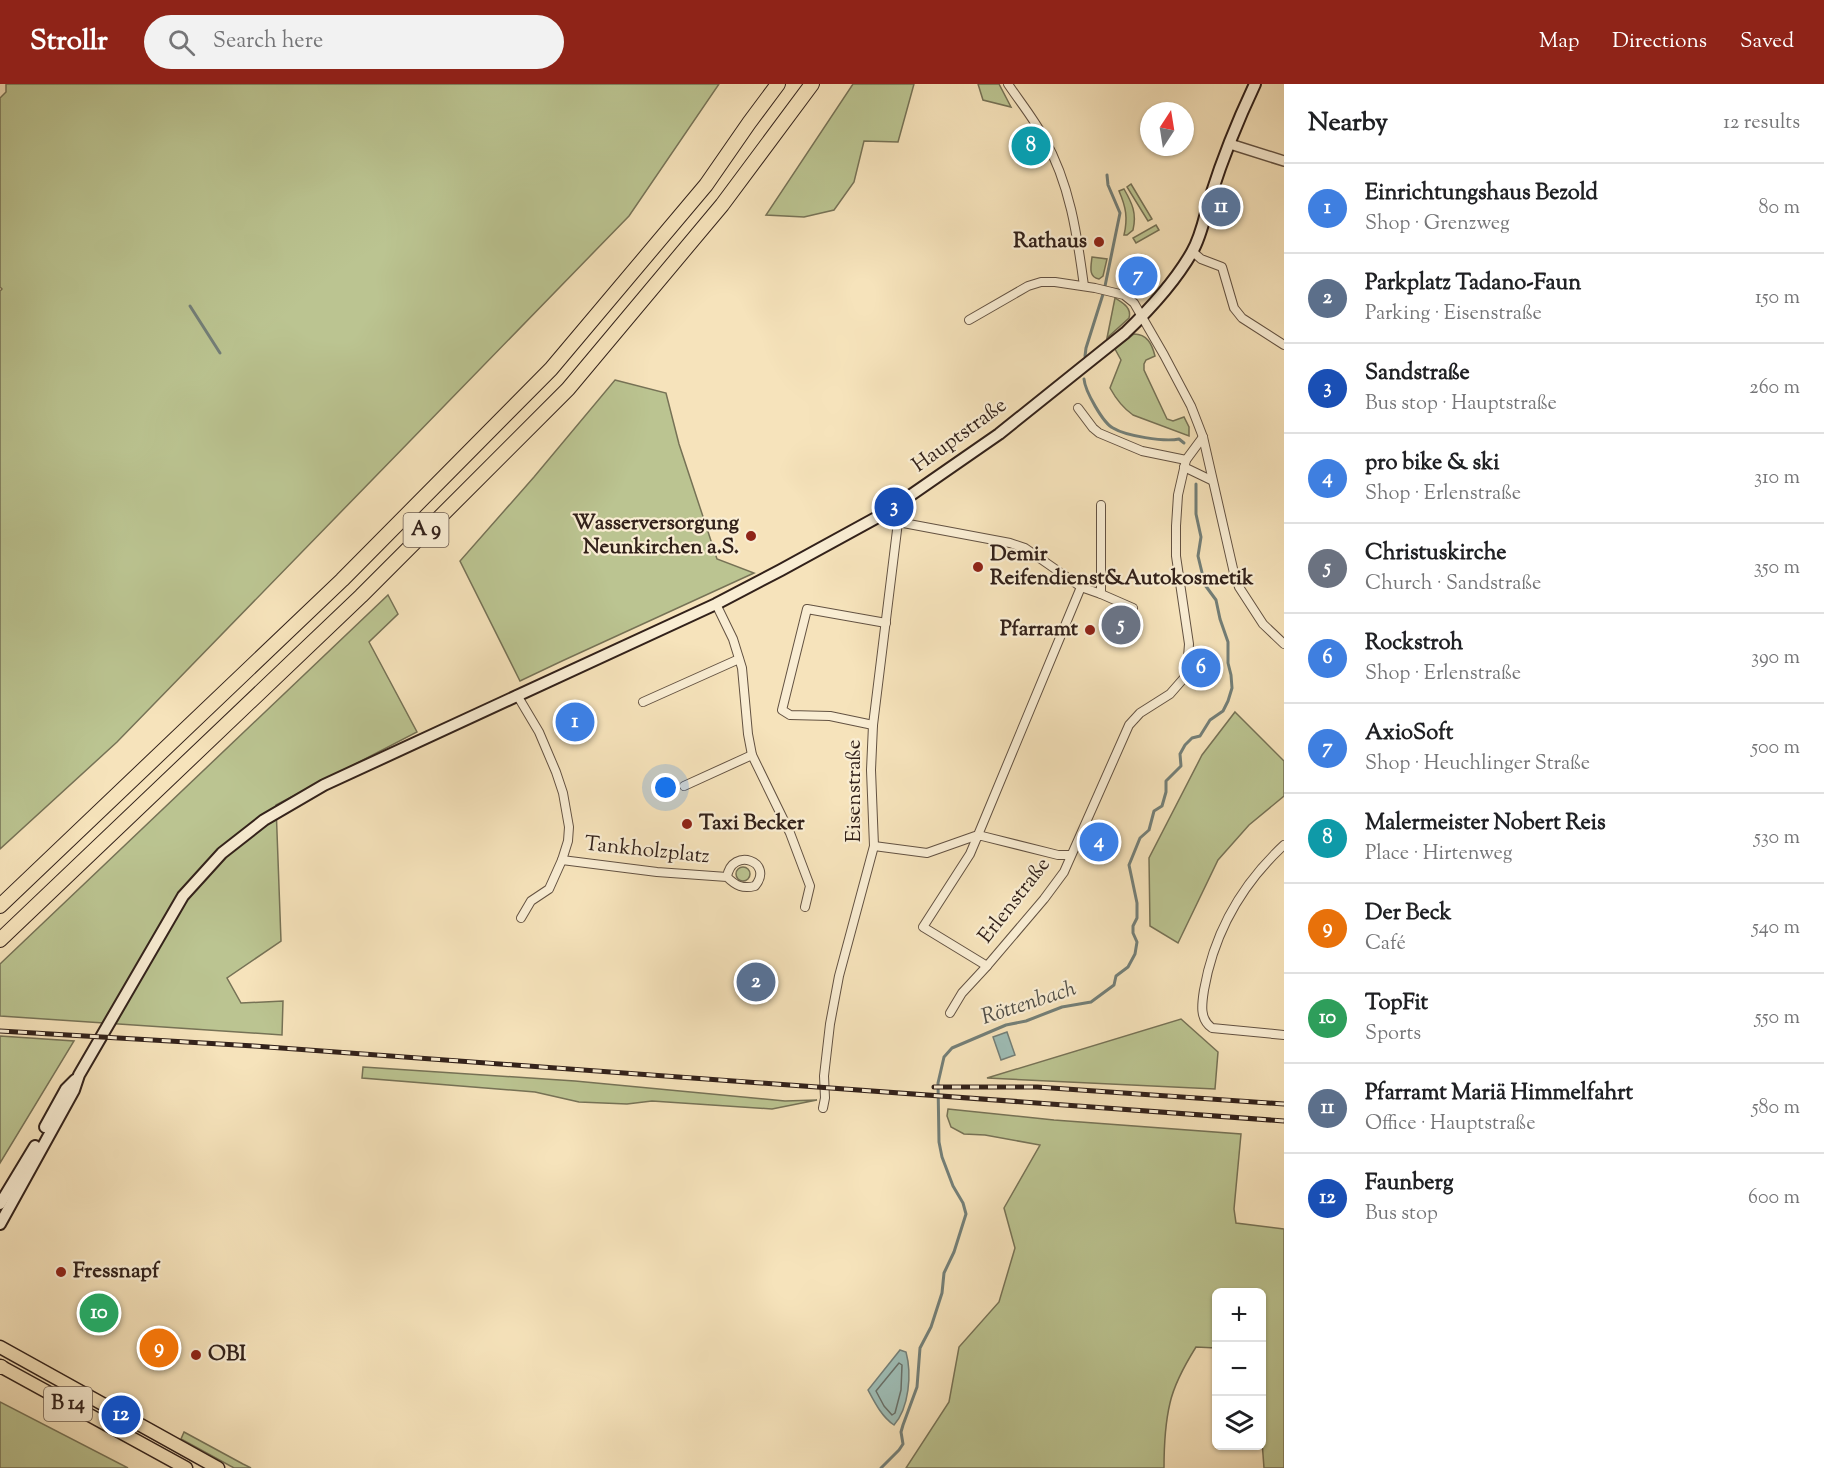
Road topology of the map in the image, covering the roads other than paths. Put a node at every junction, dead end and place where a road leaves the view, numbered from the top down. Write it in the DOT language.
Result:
graph roads {
  1 [pos="778,84"];
  2 [pos="812,84"];
  3 [pos="1008,84"];
  4 [pos="1255,84"];
  5 [pos="1230,144"];
  6 [pos="1284,161"];
  7 [pos="1192,252"];
  8 [pos="1084,286"];
  9 [pos="1143,315"];
  10 [pos="969,320"];
  11 [pos="1284,345"];
  12 [pos="1078,408"];
  13 [pos="1203,437"];
  14 [pos="1185,464"];
  15 [pos="1211,480"];
  16 [pos="1101,506"];
  17 [pos="885,513"];
  18 [pos="898,522"];
  19 [pos="1081,587"];
  20 [pos="1101,594"];
  21 [pos="716,604"];
  22 [pos="1133,608"];
  23 [pos="886,623"];
  24 [pos="1284,644"];
  25 [pos="739,659"];
  26 [pos="517,695"];
  27 [pos="643,702"];
  28 [pos="873,724"];
  29 [pos="752,755"];
  30 [pos="684,786"];
  31 [pos="978,835"];
  32 [pos="1284,845"];
  33 [pos="874,846"];
  34 [pos="1071,855"];
  35 [pos="562,860"];
  36 [pos="727,877"];
  37 [pos="0,906"];
  38 [pos="805,907"];
  39 [pos="521,918"];
  40 [pos="0,940"];
  41 [pos="987,966"];
  42 [pos="950,1013"];
  43 [pos="1284,1035"];
  44 [pos="79,1075"];
  45 [pos="823,1108"];
  46 [pos="0,1204"];
  47 [pos="0,1224"];
  48 [pos="0,1347"];
  49 [pos="0,1366"];
  50 [pos="186,1468"];
  51 [pos="218,1468"];
  1 -- 37 [label="highway, A 9"];
  2 -- 40 [label="highway, A 9"];
  3 -- 8 [label="street"];
  4 -- 5 [label="main road, Hauptstraße"];
  5 -- 6 [label="street"];
  5 -- 7 [label="main road, Hauptstraße"];
  7 -- 9 [label="main road, Hauptstraße"];
  7 -- 11 [label="street"];
  8 -- 9 [label="street"];
  8 -- 10 [label="street"];
  9 -- 13 [label="street"];
  9 -- 17 [label="main road, Hauptstraße"];
  12 -- 14 [label="street"];
  13 -- 14 [label="street, Erlenstraße"];
  13 -- 15 [label="street"];
  14 -- 15 [label="street"];
  14 -- 34 [label="street, Erlenstraße"];
  15 -- 24 [label="street"];
  16 -- 20 [label="street"];
  17 -- 18 [label="street"];
  17 -- 21 [label="main road, Hauptstraße"];
  18 -- 19 [label="street"];
  18 -- 23 [label="street, Eisenstraße"];
  19 -- 20 [label="street"];
  19 -- 31 [label="street"];
  20 -- 22 [label="street"];
  21 -- 25 [label="street"];
  21 -- 26 [label="main road, Hauptstraße"];
  23 -- 28 [label="street, Eisenstraße"];
  23 -- 28 [label="street"];
  25 -- 27 [label="street"];
  25 -- 29 [label="street"];
  26 -- 35 [label="street"];
  26 -- 44 [label="main road, Hauptstraße"];
  28 -- 33 [label="street, Eisenstraße"];
  29 -- 30 [label="street"];
  29 -- 38 [label="street"];
  31 -- 33 [label="street"];
  31 -- 34 [label="street"];
  31 -- 41 [label="street, Erlenstraße"];
  32 -- 43 [label="street"];
  33 -- 45 [label="street, Eisenstraße"];
  34 -- 41 [label="street, Erlenstraße"];
  35 -- 36 [label="street, Tankholzplatz"];
  35 -- 39 [label="street"];
  36 -- 36 [label="street, Tankholzplatz"];
  41 -- 42 [label="street, Erlenstraße"];
  44 -- 46 [label="main road"];
  44 -- 47 [label="main road"];
  48 -- 51 [label="main road, B 14"];
  49 -- 50 [label="main road, B 14"];
}
